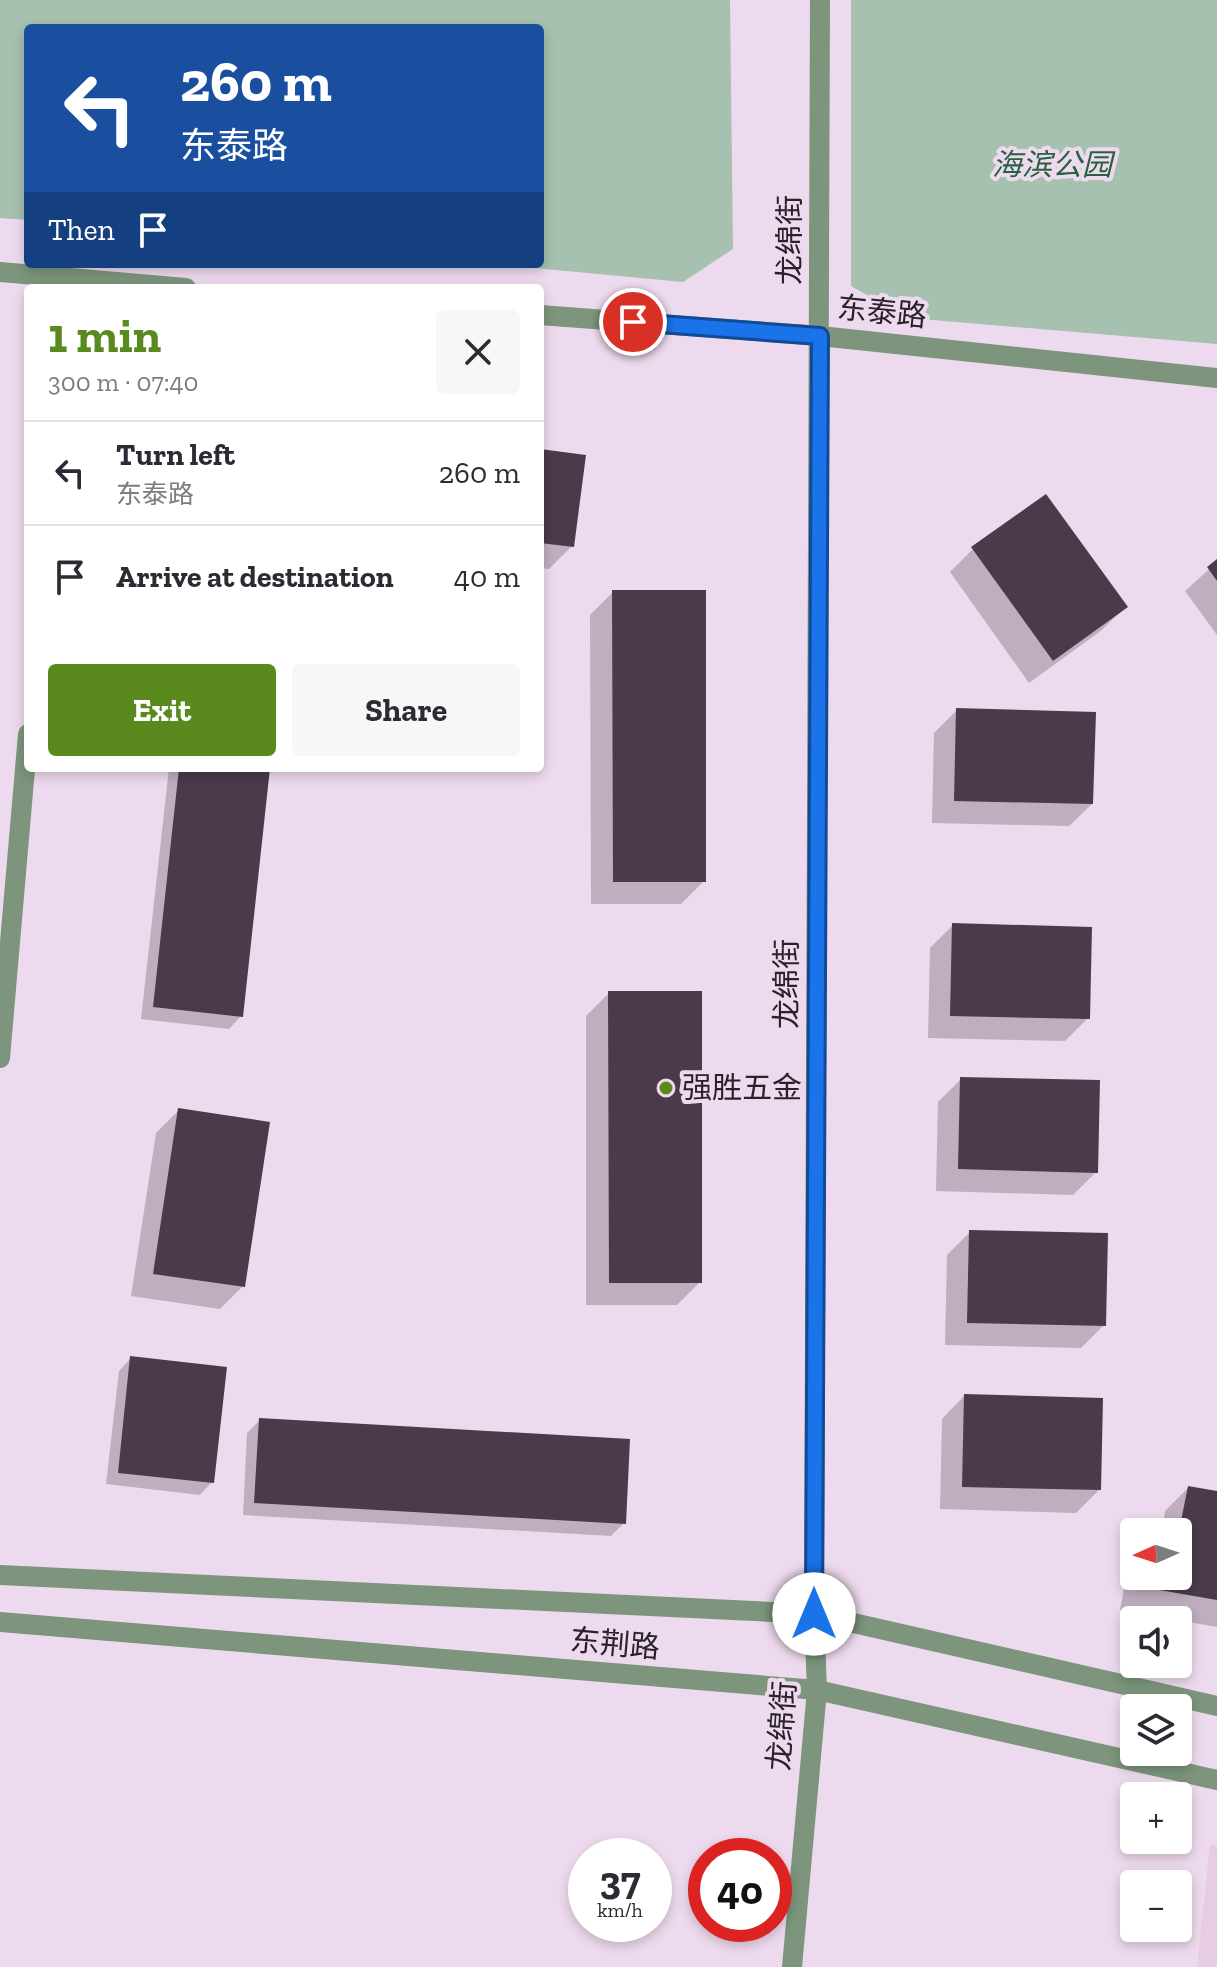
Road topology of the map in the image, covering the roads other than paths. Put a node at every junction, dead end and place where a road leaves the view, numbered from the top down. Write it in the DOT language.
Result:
graph roads {
  1 [pos="820,0"];
  2 [pos="0,272"];
  3 [pos="67,284"];
  4 [pos="544,315"];
  5 [pos="820,336"];
  6 [pos="1217,378"];
  7 [pos="25,772"];
  8 [pos="0,1058"];
  9 [pos="0,1575"];
  10 [pos="814,1614"];
  11 [pos="0,1622"];
  12 [pos="817,1690"];
  13 [pos="1217,1706"];
  14 [pos="1217,1780"];
  15 [pos="792,1967"];
  1 -- 5 [label="street, 龙绵街"];
  2 -- 3 [label="street"];
  4 -- 5 [label="street, 东泰路"];
  5 -- 6 [label="street, 东泰路"];
  5 -- 10 [label="street, 龙绵街"];
  7 -- 8 [label="street"];
  9 -- 10 [label="street, 东荆路"];
  10 -- 12 [label="street, 龙绵街"];
  10 -- 13 [label="street, 东荆路"];
  11 -- 12 [label="street, 东荆路"];
  12 -- 14 [label="street, 东荆路"];
  12 -- 15 [label="street, 龙绵街"];
}
